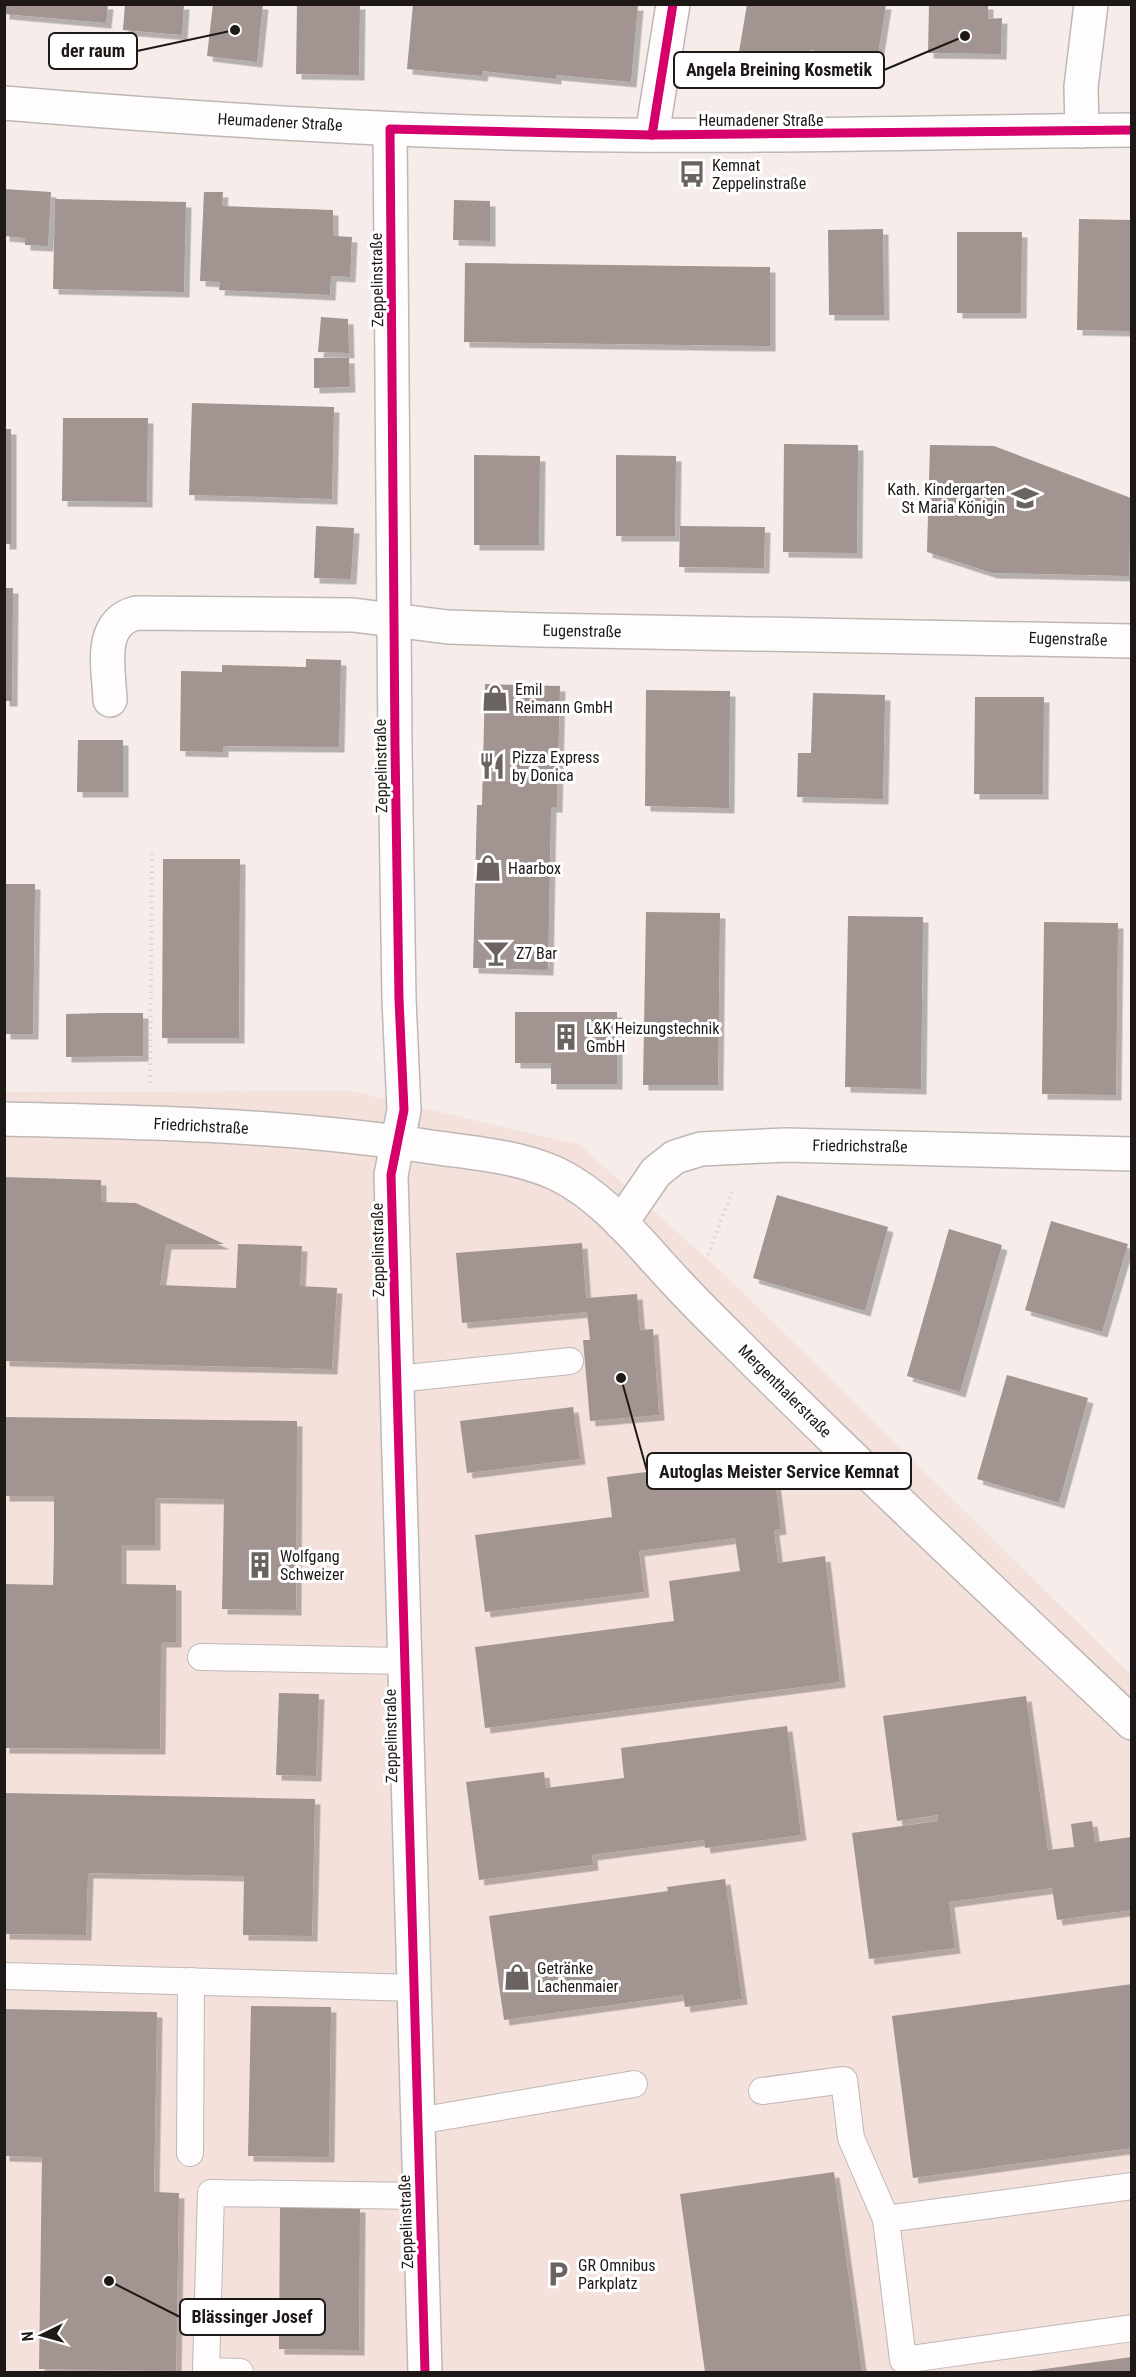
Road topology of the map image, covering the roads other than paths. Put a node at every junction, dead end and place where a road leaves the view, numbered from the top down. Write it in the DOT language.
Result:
graph roads {
  1 [pos="673,4"];
  2 [pos="1090,4"];
  3 [pos="4,103"];
  4 [pos="390,129"];
  5 [pos="1131,130"];
  6 [pos="1082,131"];
  7 [pos="652,135"];
  8 [pos="396,621"];
  9 [pos="1131,641"];
  10 [pos="110,700"];
  11 [pos="4,1119"];
  12 [pos="397,1140"];
  13 [pos="1131,1154"];
  14 [pos="621,1223"];
  15 [pos="570,1360"];
  16 [pos="397,1379"];
  17 [pos="201,1657"];
  18 [pos="404,1661"];
  19 [pos="1131,1723"];
  20 [pos="4,1976"];
  21 [pos="191,1981"];
  22 [pos="414,1988"];
  23 [pos="634,2084"];
  24 [pos="762,2091"];
  25 [pos="418,2121"];
  26 [pos="189,2153"];
  27 [pos="1131,2186"];
  28 [pos="420,2196"];
  29 [pos="886,2219"];
  30 [pos="1131,2328"];
  31 [pos="240,2373"];
  32 [pos="425,2373"];
  1 -- 7 [label="street"];
  2 -- 6 [label="street"];
  3 -- 4 [label="street, Heumadener Straße"];
  4 -- 7 [label="street, Heumadener Straße"];
  4 -- 8 [label="street, Zeppelinstraße"];
  5 -- 6 [label="street, Heumadener Straße"];
  6 -- 7 [label="street, Heumadener Straße"];
  8 -- 9 [label="street, Eugenstraße"];
  8 -- 10 [label="street, Eugenstraße"];
  8 -- 12 [label="street, Zeppelinstraße"];
  11 -- 12 [label="street, Friedrichstraße"];
  12 -- 14 [label="street, Mergenthalerstraße"];
  12 -- 16 [label="street, Zeppelinstraße"];
  13 -- 14 [label="street, Friedrichstraße"];
  14 -- 19 [label="street, Mergenthalerstraße"];
  15 -- 16 [label="lane"];
  16 -- 18 [label="street, Zeppelinstraße"];
  17 -- 18 [label="lane"];
  18 -- 22 [label="street, Zeppelinstraße"];
  20 -- 21 [label="lane"];
  21 -- 22 [label="lane"];
  21 -- 26 [label="lane"];
  22 -- 25 [label="street, Zeppelinstraße"];
  23 -- 25 [label="lane"];
  24 -- 29 [label="lane"];
  25 -- 28 [label="street, Zeppelinstraße"];
  27 -- 29 [label="lane"];
  28 -- 31 [label="lane"];
  28 -- 32 [label="street, Zeppelinstraße"];
  29 -- 30 [label="lane"];
}
